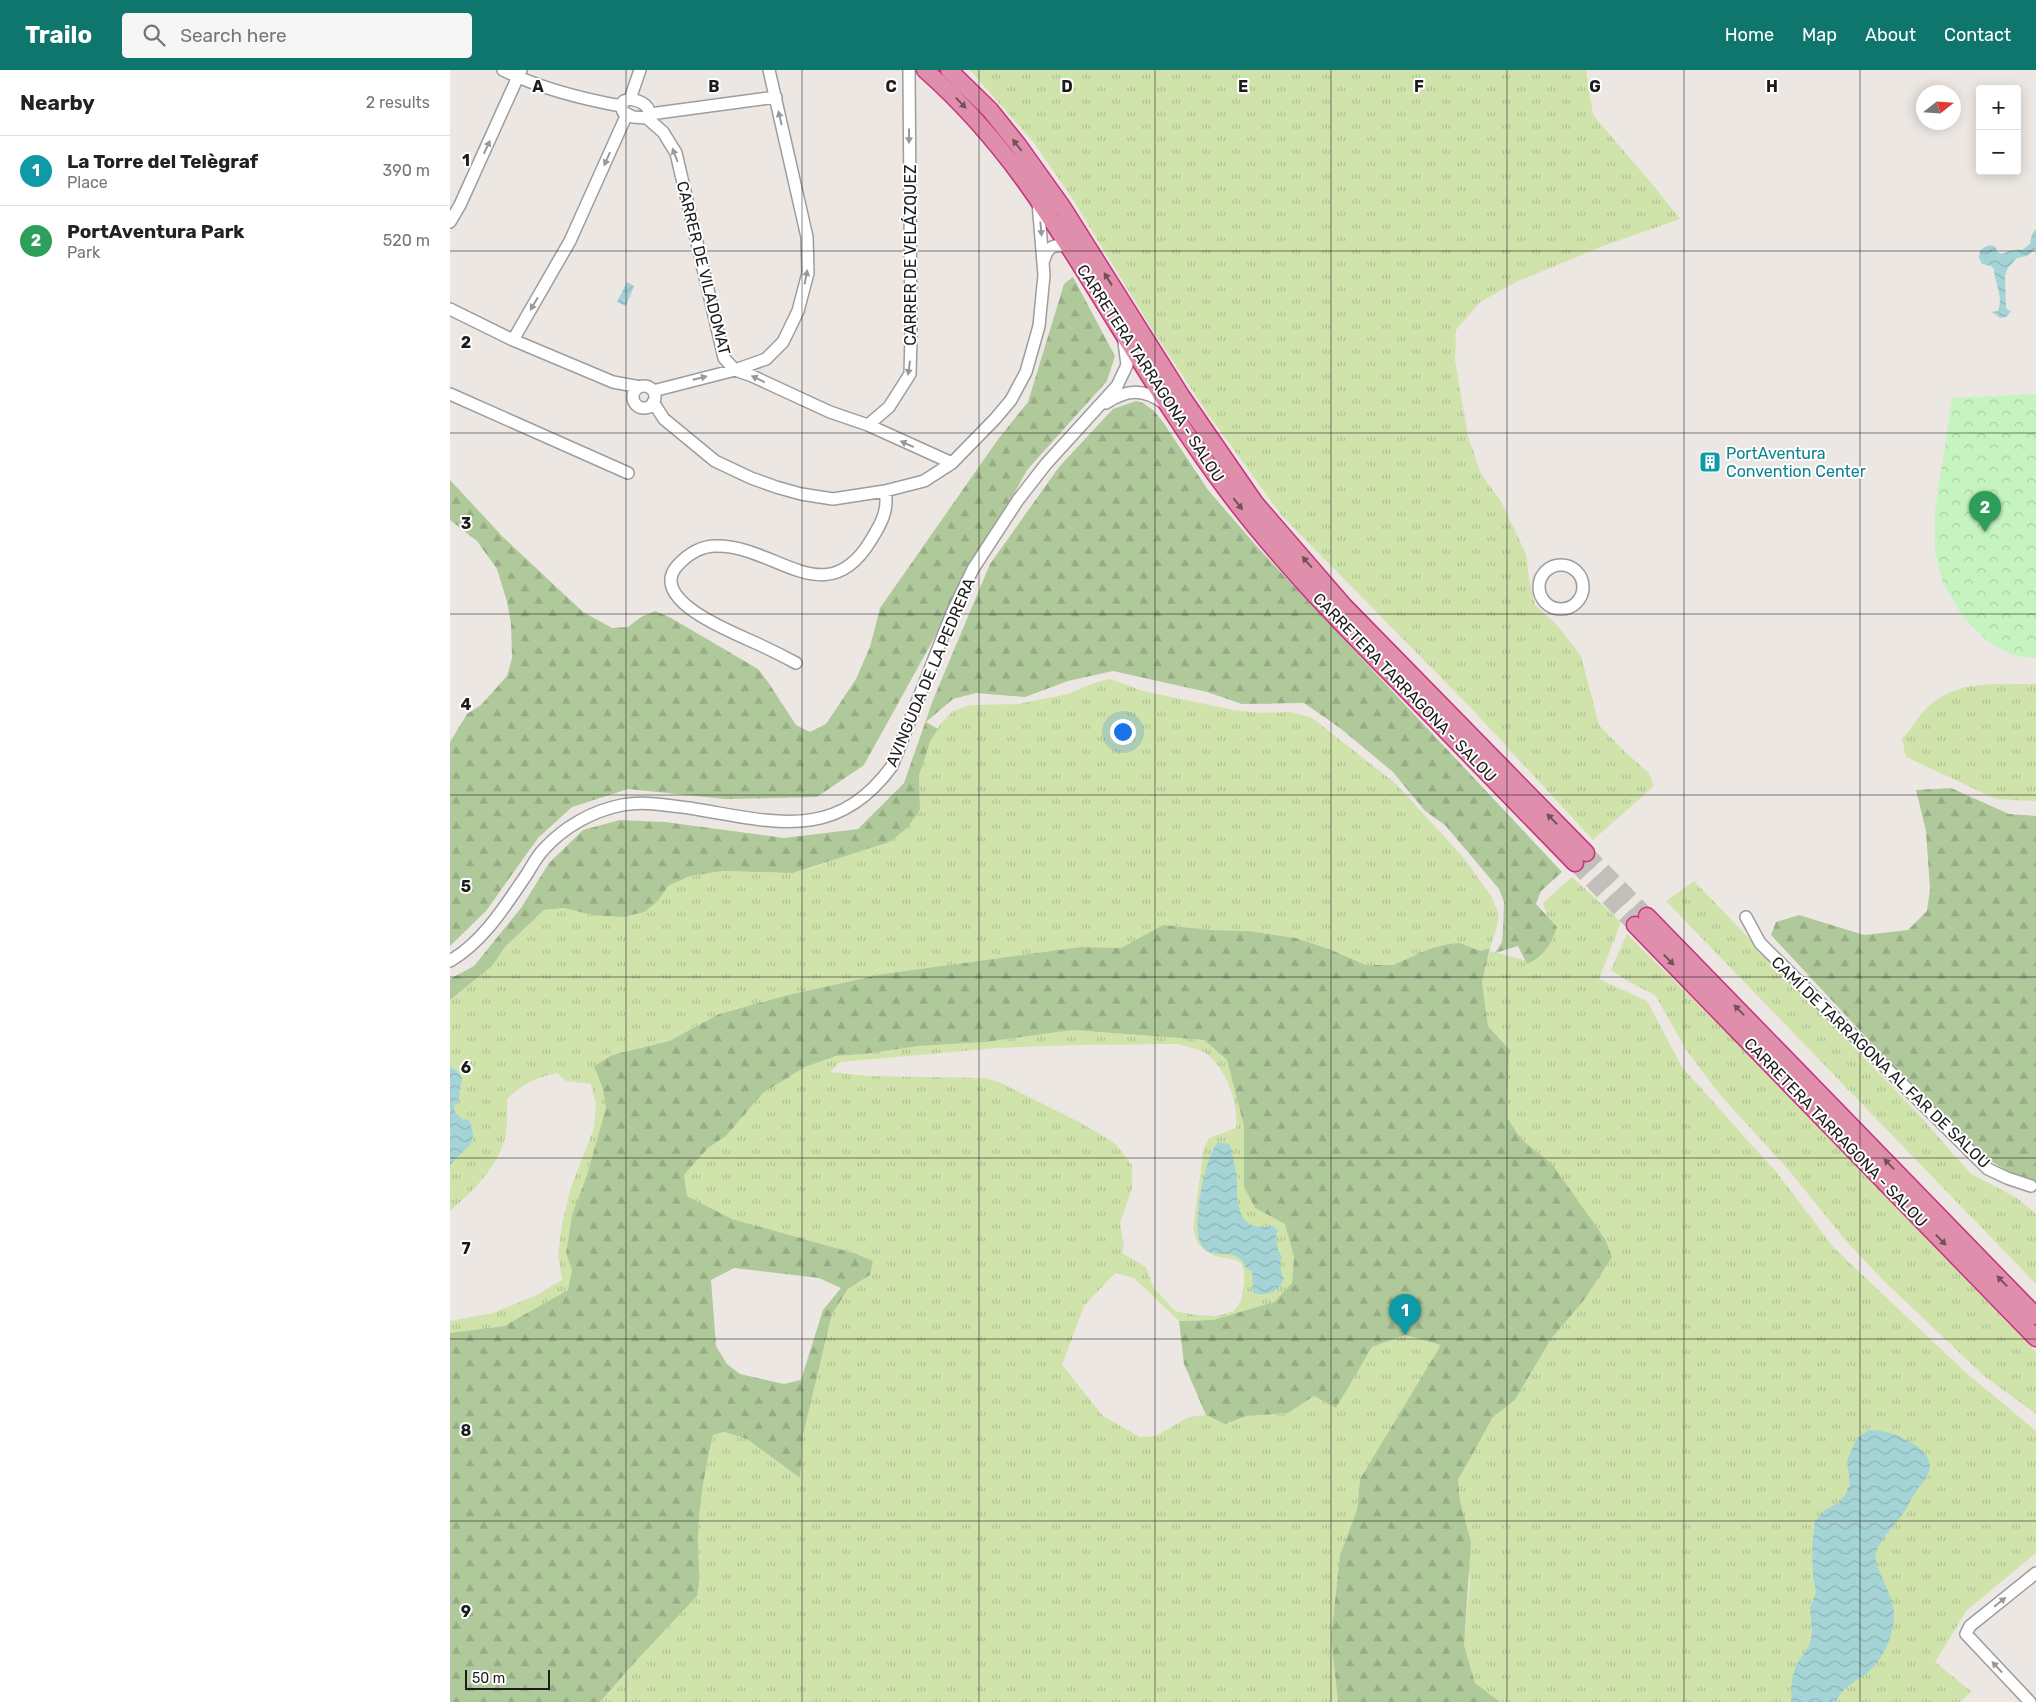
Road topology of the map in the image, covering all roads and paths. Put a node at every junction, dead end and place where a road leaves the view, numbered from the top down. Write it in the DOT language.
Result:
graph roads {
  1 [pos="503,70"];
  2 [pos="640,70"];
  3 [pos="770,70"];
  4 [pos="909,70"];
  5 [pos="925,70"];
  6 [pos="949,70"];
  7 [pos="960,70"];
  8 [pos="520,74"];
  9 [pos="776,97"];
  10 [pos="626,106"];
  11 [pos="990,110"];
  12 [pos="648,116"];
  13 [pos="1038,198"];
  14 [pos="450,222"];
  15 [pos="1069,247"];
  16 [pos="1044,262"];
  17 [pos="450,309"];
  18 [pos="1122,332"];
  19 [pos="514,340"];
  20 [pos="735,370"];
  21 [pos="613,382"];
  22 [pos="640,387"];
  23 [pos="450,394"];
  24 [pos="633,397"];
  25 [pos="650,400"];
  26 [pos="1169,407"];
  27 [pos="1087,418"];
  28 [pos="868,425"];
  29 [pos="952,463"];
  30 [pos="628,473"];
  31 [pos="885,491"];
  32 [pos="796,662"];
  33 [pos="1746,917"];
  34 [pos="450,961"];
  35 [pos="2031,1186"];
  36 [pos="2036,1316"];
  37 [pos="2036,1338"];
  38 [pos="2035,1575"];
  39 [pos="2030,1702"];
  1 -- 8 [label="street"];
  2 -- 10 [label="street"];
  3 -- 9 [label="street"];
  4 -- 28 [label="street, CARRER DE VELÁZQUEZ, one-way"];
  5 -- 13 [label="highway, CARRETERA TARRAGONA - SALOU, one-way"];
  6 -- 11 [label="highway, CARRETERA TARRAGONA - SALOU"];
  7 -- 11 [label="highway"];
  8 -- 10 [label="street"];
  14 -- 8 [label="street, one-way"];
  9 -- 12 [label="street"];
  20 -- 9 [label="street, one-way"];
  10 -- 12 [label="street"];
  10 -- 12 [label="street, CARRER DE VILADOMAT"];
  10 -- 19 [label="street, one-way"];
  26 -- 11 [label="highway, CARRETERA TARRAGONA - SALOU, one-way"];
  20 -- 12 [label="street, CARRER DE VILADOMAT, one-way"];
  13 -- 15 [label="highway, CARRETERA TARRAGONA - SALOU"];
  13 -- 16 [label="street, one-way"];
  15 -- 16 [label="street"];
  15 -- 18 [label="highway, CARRETERA TARRAGONA - SALOU"];
  16 -- 29 [label="street"];
  17 -- 19 [label="street"];
  18 -- 26 [label="highway, CARRETERA TARRAGONA - SALOU"];
  18 -- 27 [label="street, AVINGUDA DE LA PEDRERA"];
  19 -- 21 [label="street"];
  25 -- 20 [label="street, one-way"];
  28 -- 20 [label="street, CARRER DE VILADOMAT, one-way"];
  21 -- 22 [label="street"];
  21 -- 24 [label="street"];
  22 -- 24 [label="street"];
  22 -- 25 [label="street"];
  23 -- 30 [label="street"];
  24 -- 25 [label="street"];
  25 -- 31 [label="street"];
  26 -- 27 [label="street, AVINGUDA DE LA PEDRERA"];
  27 -- 34 [label="street, AVINGUDA DE LA PEDRERA"];
  29 -- 28 [label="street, CARRER DE VILADOMAT, one-way"];
  29 -- 31 [label="street"];
  31 -- 32 [label="street"];
  33 -- 35 [label="street, CAMÍ DE TARRAGONA AL FAR DE SALOU"];
  36 -- 37 [label="highway, CARRETERA TARRAGONA - SALOU, one-way"];
  39 -- 38 [label="street, one-way"];
}
